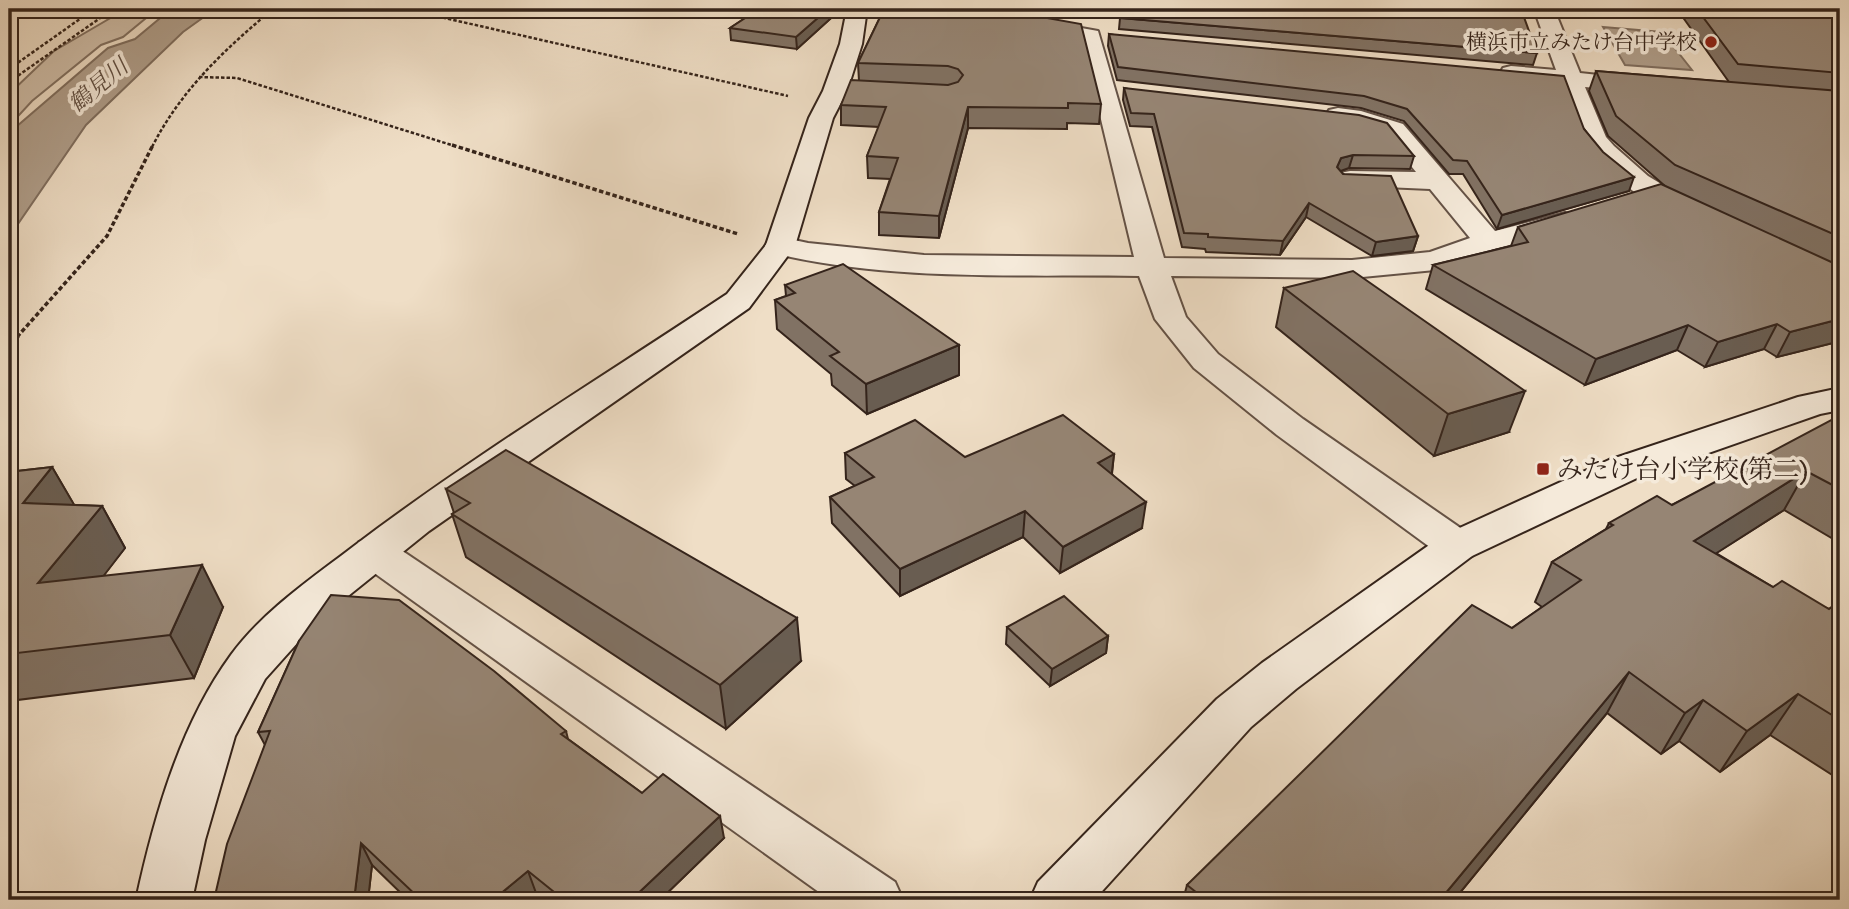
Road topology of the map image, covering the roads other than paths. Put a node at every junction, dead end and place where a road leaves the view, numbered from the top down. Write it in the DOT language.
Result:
graph roads {
  1 [pos="857,9"];
  2 [pos="941,9"];
  3 [pos="1544,9"];
  4 [pos="1487,71"];
  5 [pos="1569,78"];
  6 [pos="1663,87"];
  7 [pos="1308,112"];
  8 [pos="1350,179"];
  9 [pos="1439,181"];
  10 [pos="1588,215"];
  11 [pos="1710,223"];
  12 [pos="1488,241"];
  13 [pos="780,246"];
  14 [pos="1152,268"];
  15 [pos="1840,399"];
  16 [pos="1457,546"];
  17 [pos="374,552"];
  18 [pos="164,900"];
  19 [pos="874,900"];
  20 [pos="1058,900"];
  1 -- 13 [label="street"];
  2 -- 14 [label="street"];
  3 -- 5 [label="street"];
  4 -- 5 [label="street"];
  5 -- 6 [label="street"];
  5 -- 11 [label="street"];
  7 -- 9 [label="street"];
  8 -- 9 [label="street"];
  9 -- 12 [label="street"];
  10 -- 12 [label="street"];
  12 -- 14 [label="street"];
  13 -- 14 [label="street"];
  13 -- 17 [label="street"];
  14 -- 16 [label="street"];
  15 -- 16 [label="street"];
  16 -- 20 [label="street"];
  17 -- 18 [label="street"];
  17 -- 19 [label="street"];
}
